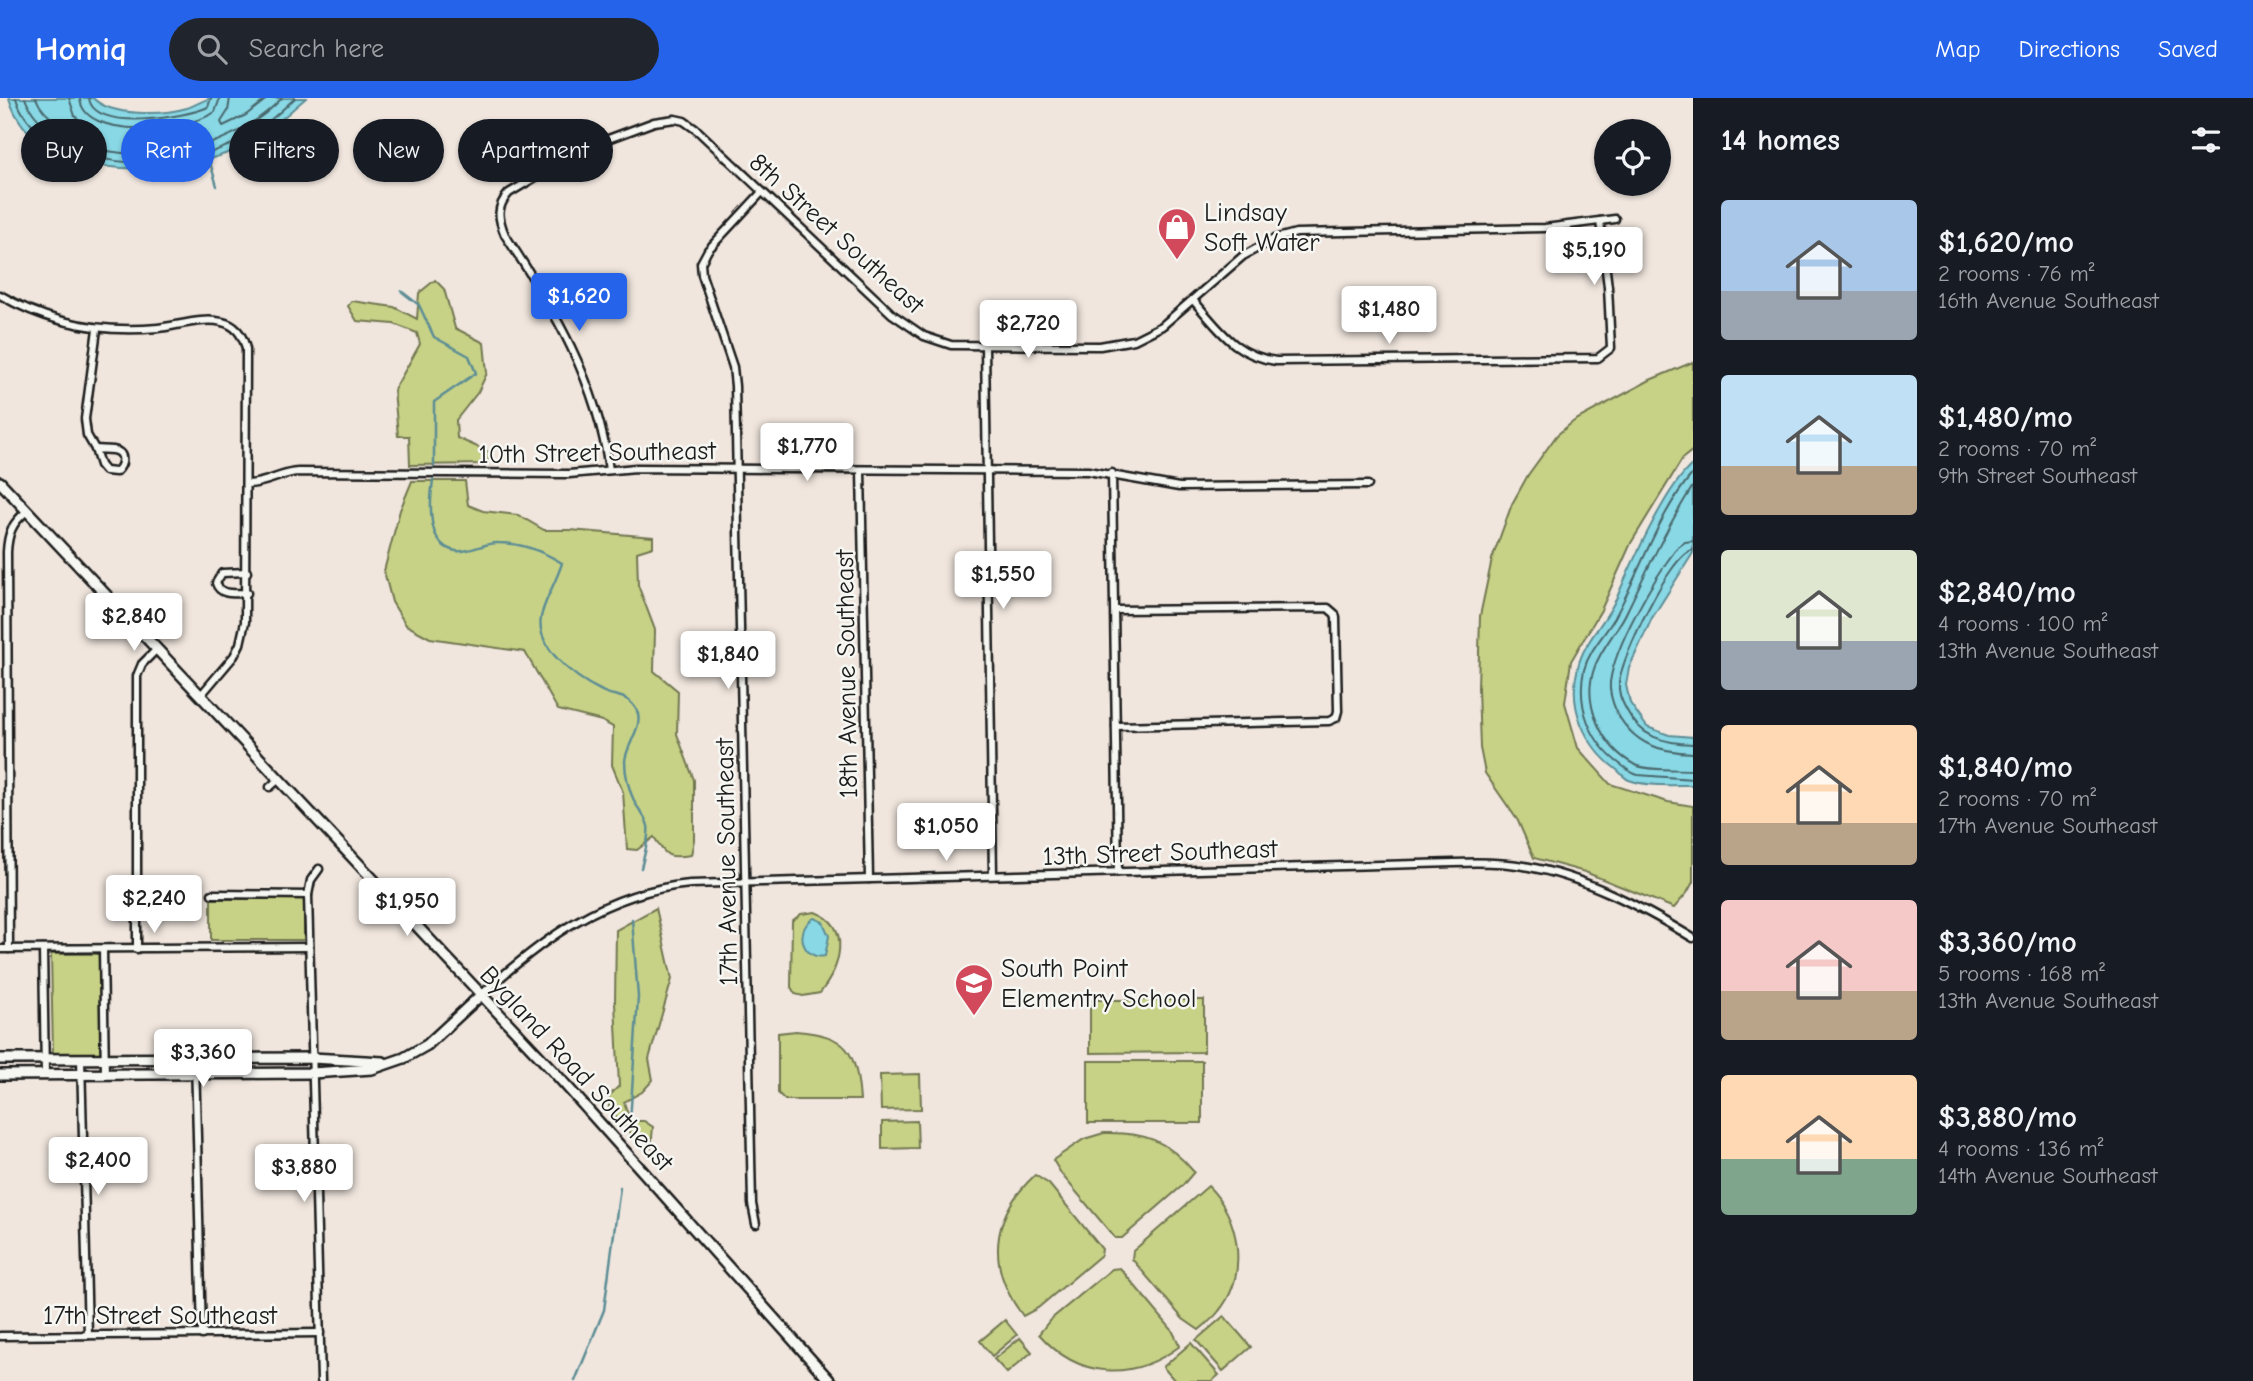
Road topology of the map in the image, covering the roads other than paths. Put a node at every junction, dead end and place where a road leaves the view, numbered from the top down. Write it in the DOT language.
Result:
graph roads {
  1 [pos="762,192"];
  2 [pos="1615,219"];
  3 [pos="1600,221"];
  4 [pos="1,296"];
  5 [pos="1193,300"];
  6 [pos="0,305"];
  7 [pos="97,329"];
  8 [pos="985,347"];
  9 [pos="95,449"];
  10 [pos="737,469"];
  11 [pos="609,470"];
  12 [pos="862,470"];
  13 [pos="987,470"];
  14 [pos="1112,473"];
  15 [pos="0,482"];
  16 [pos="247,484"];
  17 [pos="1368,485"];
  18 [pos="27,511"];
  19 [pos="247,572"];
  20 [pos="247,593"];
  21 [pos="1115,610"];
  22 [pos="3,624"];
  23 [pos="157,649"];
  24 [pos="201,695"];
  25 [pos="1116,726"];
  26 [pos="279,779"];
  27 [pos="270,787"];
  28 [pos="319,869"];
  29 [pos="1118,872"];
  30 [pos="993,875"];
  31 [pos="869,879"];
  32 [pos="746,882"];
  33 [pos="212,894"];
  34 [pos="308,895"];
  35 [pos="1693,938"];
  36 [pos="309,947"];
  37 [pos="0,949"];
  38 [pos="9,949"];
  39 [pos="43,949"];
  40 [pos="103,949"];
  41 [pos="137,949"];
  42 [pos="481,995"];
  43 [pos="312,1058"];
  44 [pos="0,1059"];
  45 [pos="44,1059"];
  46 [pos="81,1059"];
  47 [pos="105,1059"];
  48 [pos="195,1059"];
  49 [pos="399,1060"];
  50 [pos="312,1073"];
  51 [pos="82,1074"];
  52 [pos="105,1074"];
  53 [pos="195,1074"];
  54 [pos="0,1075"];
  55 [pos="44,1075"];
  56 [pos="756,1224"];
  57 [pos="320,1334"];
  58 [pos="88,1335"];
  59 [pos="202,1335"];
  60 [pos="0,1336"];
  61 [pos="321,1381"];
  62 [pos="830,1381"];
  1 -- 8 [label="street, 8th Street Southeast"];
  1 -- 10 [label="street, 17th Avenue Southeast"];
  1 -- 11 [label="street, 8th Street Southeast"];
  2 -- 3 [label="street, 8th Street Southeast"];
  3 -- 5 [label="street, 8th Street Southeast"];
  3 -- 5 [label="street"];
  4 -- 6 [label="street"];
  4 -- 7 [label="street"];
  5 -- 8 [label="street, 8th Street Southeast"];
  7 -- 9 [label="street"];
  7 -- 16 [label="street"];
  8 -- 13 [label="street"];
  9 -- 9 [label="street"];
  10 -- 11 [label="street, 10th Street Southeast"];
  10 -- 12 [label="street, 10th Street Southeast"];
  10 -- 32 [label="street, 17th Avenue Southeast"];
  11 -- 16 [label="street, 10th Street Southeast"];
  12 -- 13 [label="street, 10th Street Southeast"];
  12 -- 31 [label="street, 18th Avenue Southeast"];
  13 -- 14 [label="street, 10th Street Southeast"];
  13 -- 30 [label="street"];
  14 -- 17 [label="street, 10th Street Southeast"];
  14 -- 21 [label="street"];
  15 -- 18 [label="street, Bygland Road Southeast"];
  16 -- 19 [label="street"];
  18 -- 22 [label="street"];
  18 -- 23 [label="street, Bygland Road Southeast"];
  19 -- 20 [label="street"];
  19 -- 20 [label="street"];
  20 -- 24 [label="street"];
  21 -- 25 [label="street"];
  21 -- 25 [label="street"];
  22 -- 38 [label="street"];
  23 -- 24 [label="street, Bygland Road Southeast"];
  23 -- 41 [label="street"];
  24 -- 26 [label="street, Bygland Road Southeast"];
  25 -- 29 [label="street"];
  26 -- 27 [label="street"];
  26 -- 42 [label="street, Bygland Road Southeast"];
  28 -- 34 [label="street"];
  29 -- 30 [label="street, 13th Street Southeast"];
  29 -- 35 [label="street, 13th Street Southeast"];
  30 -- 31 [label="street, 13th Street Southeast"];
  31 -- 32 [label="street, 13th Street Southeast"];
  32 -- 42 [label="street, 13th Street Southeast"];
  32 -- 56 [label="street, 17th Avenue Southeast"];
  33 -- 34 [label="street"];
  34 -- 36 [label="street"];
  36 -- 41 [label="street"];
  36 -- 43 [label="street"];
  37 -- 38 [label="street"];
  38 -- 39 [label="street"];
  39 -- 40 [label="street"];
  39 -- 45 [label="street"];
  40 -- 41 [label="street"];
  40 -- 47 [label="street"];
  42 -- 49 [label="street"];
  42 -- 62 [label="street, Bygland Road Southeast"];
  43 -- 48 [label="street"];
  43 -- 49 [label="street"];
  43 -- 50 [label="street"];
  44 -- 45 [label="street"];
  45 -- 46 [label="street"];
  45 -- 55 [label="street"];
  46 -- 47 [label="street"];
  46 -- 51 [label="street"];
  47 -- 48 [label="street"];
  47 -- 52 [label="street"];
  48 -- 53 [label="street"];
  49 -- 50 [label="street"];
  50 -- 53 [label="street"];
  50 -- 57 [label="street"];
  51 -- 52 [label="street"];
  51 -- 55 [label="street"];
  51 -- 58 [label="street"];
  52 -- 53 [label="street"];
  53 -- 59 [label="street"];
  54 -- 55 [label="street"];
  57 -- 59 [label="street, 17th Street Southeast"];
  57 -- 61 [label="street"];
  58 -- 59 [label="street, 17th Street Southeast"];
  58 -- 60 [label="street, 17th Street Southeast"];
}
